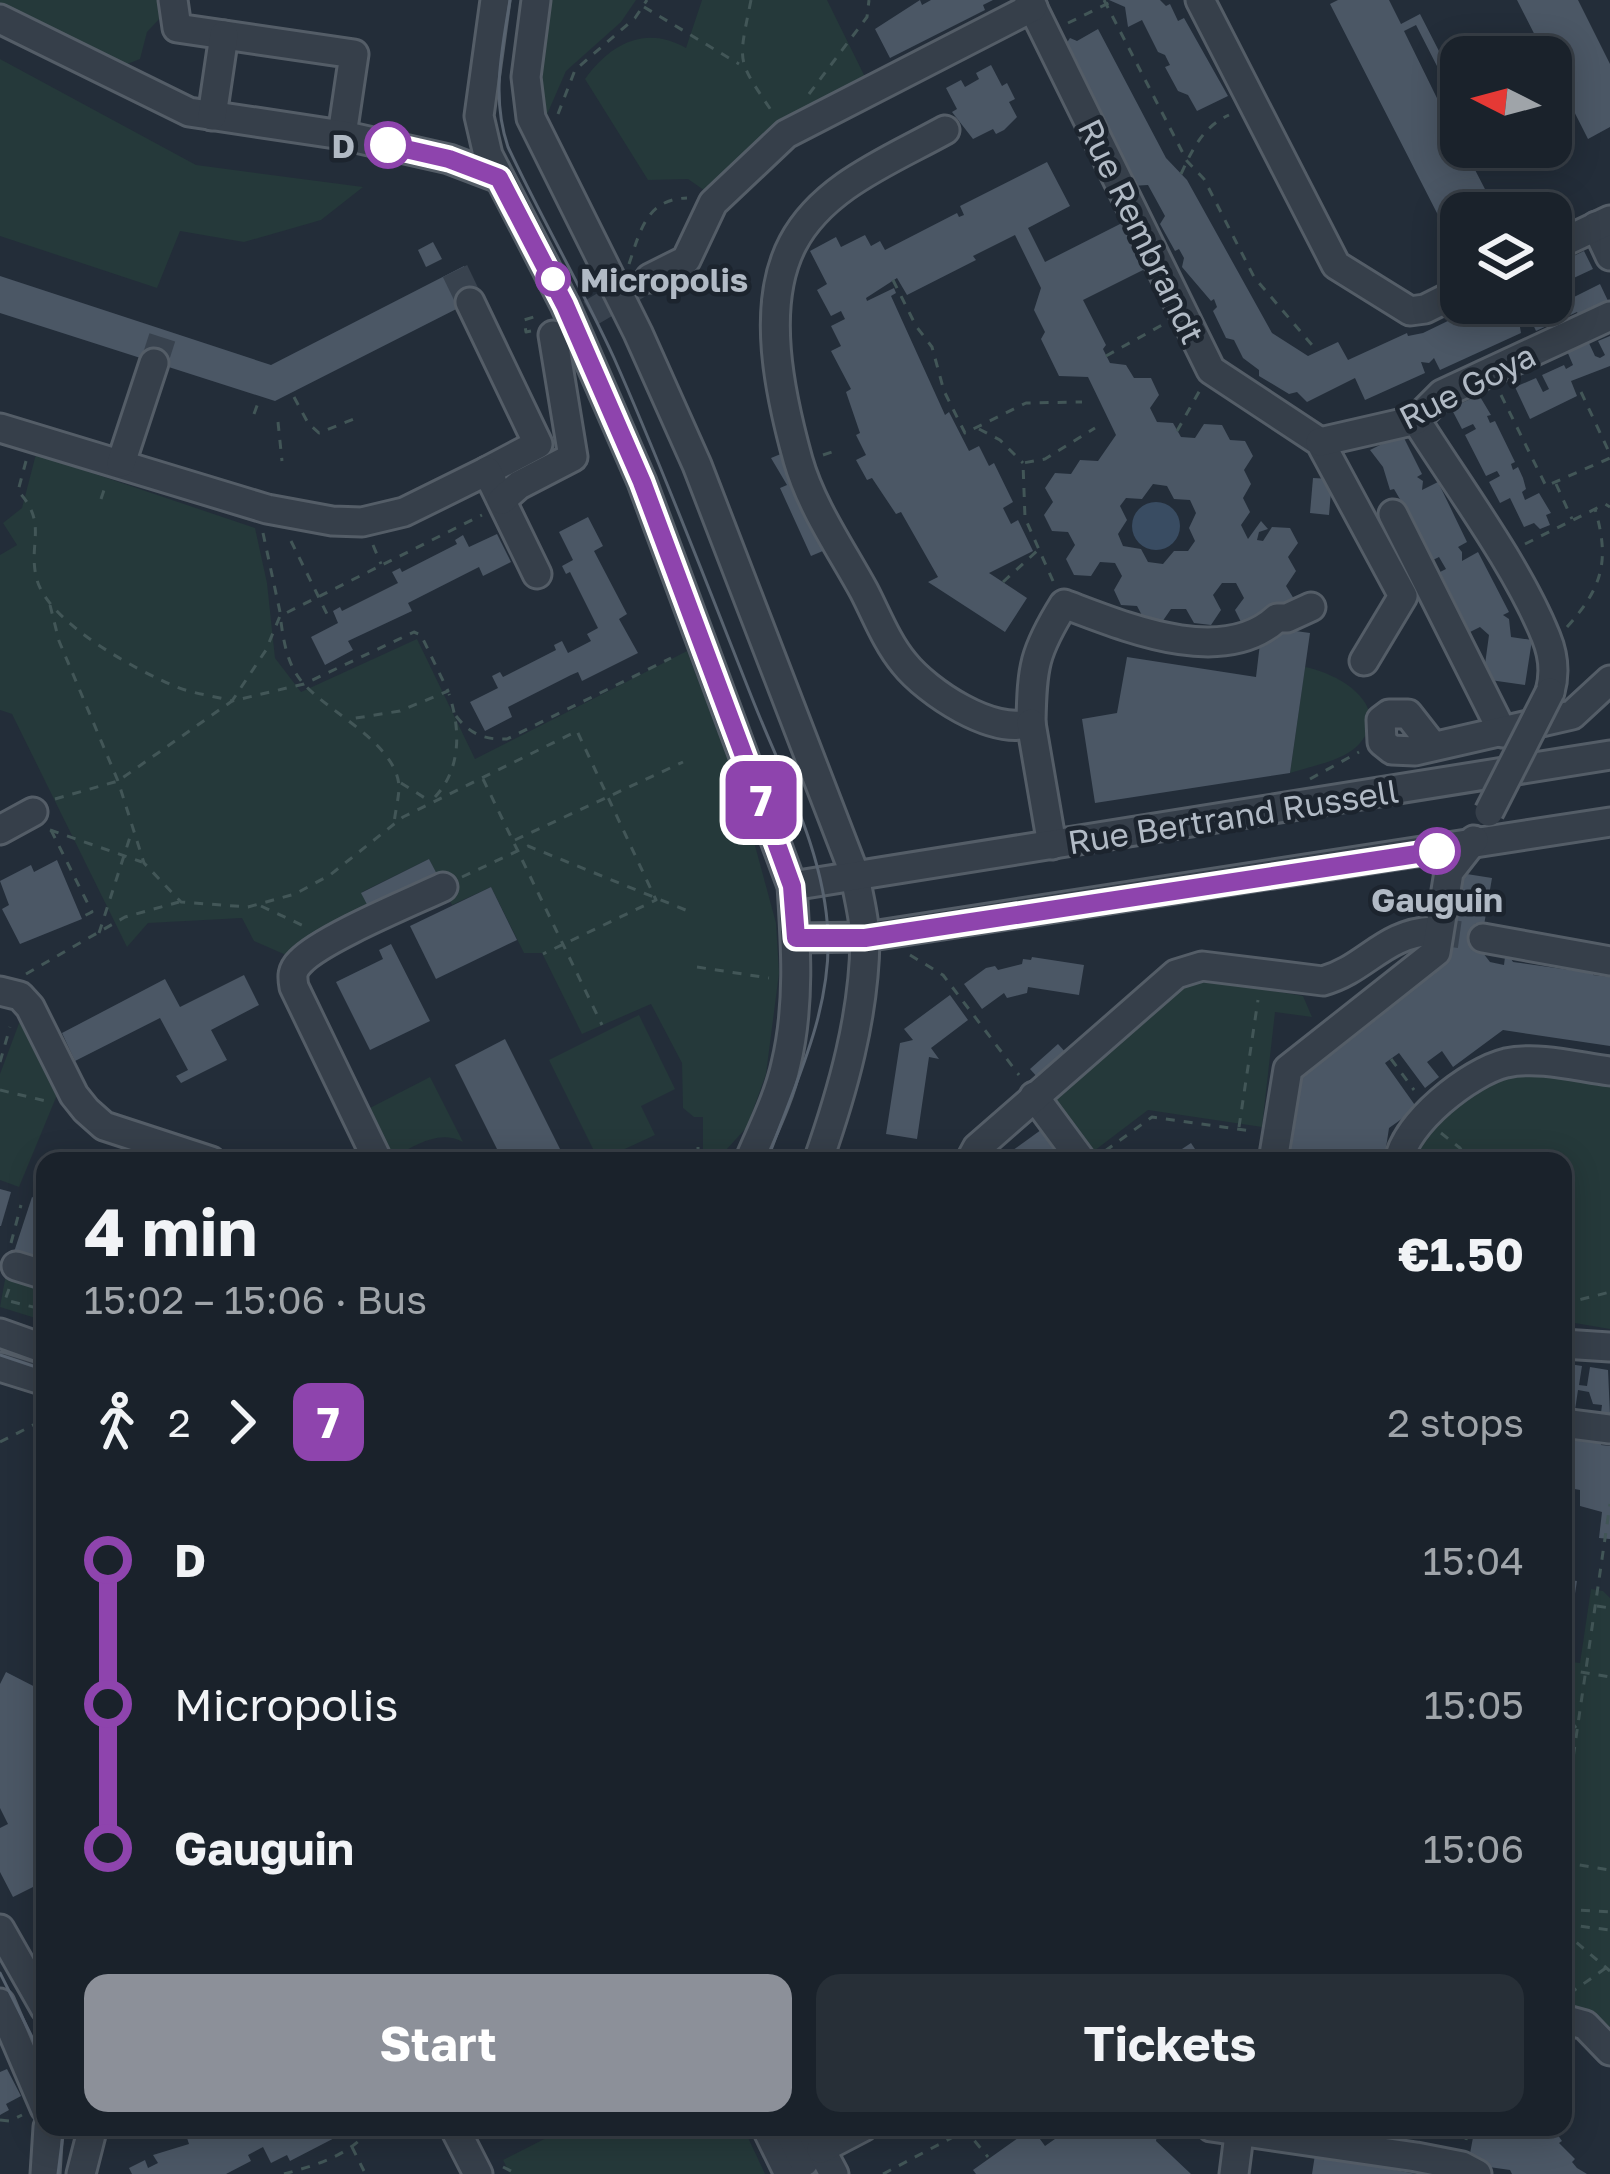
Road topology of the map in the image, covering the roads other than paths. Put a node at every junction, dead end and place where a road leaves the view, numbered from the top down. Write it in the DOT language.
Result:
graph roads {
  1 [pos="173,0"];
  2 [pos="495,0"];
  3 [pos="536,0"];
  4 [pos="1199,0"];
  5 [pos="1031,4"];
  6 [pos="0,19"];
  7 [pos="224,35"];
  8 [pos="212,116"];
  9 [pos="945,130"];
  10 [pos="342,135"];
  11 [pos="482,136"];
  12 [pos="449,159"];
  13 [pos="499,178"];
  14 [pos="1603,223"];
  15 [pos="1572,238"];
  16 [pos="1610,256"];
  17 [pos="638,277"];
  18 [pos="470,302"];
  19 [pos="1440,302"];
  20 [pos="1610,316"];
  21 [pos="553,335"];
  22 [pos="154,363"];
  23 [pos="1416,420"];
  24 [pos="0,428"];
  25 [pos="1320,442"];
  26 [pos="115,470"];
  27 [pos="487,471"];
  28 [pos="502,500"];
  29 [pos="1393,514"];
  30 [pos="537,574"];
  31 [pos="1312,607"];
  32 [pos="1364,661"];
  33 [pos="1610,680"];
  34 [pos="1031,723"];
  35 [pos="1503,733"];
  36 [pos="1433,746"];
  37 [pos="1610,755"];
  38 [pos="41,820"];
  39 [pos="1610,822"];
  40 [pos="0,830"];
  41 [pos="1052,845"];
  42 [pos="1471,846"];
  43 [pos="855,875"];
  44 [pos="792,886"];
  45 [pos="443,887"];
  46 [pos="1433,932"];
  47 [pos="796,938"];
  48 [pos="865,938"];
  49 [pos="1483,938"];
  50 [pos="1610,962"];
  51 [pos="10,994"];
  52 [pos="1610,1071"];
  53 [pos="1034,1096"];
  54 [pos="1275,1148"];
  55 [pos="183,1152"];
  56 [pos="374,1152"];
  57 [pos="753,1152"];
  58 [pos="821,1152"];
  59 [pos="974,1152"];
  60 [pos="1075,1152"];
  61 [pos="1402,1152"];
  62 [pos="8,1256"];
  63 [pos="36,1270"];
  64 [pos="0,1333"];
  65 [pos="1572,1345"];
  66 [pos="36,1346"];
  67 [pos="1610,1347"];
  68 [pos="0,1367"];
  69 [pos="36,1378"];
  70 [pos="1572,1424"];
  71 [pos="1610,1429"];
  72 [pos="0,1929"];
  73 [pos="36,1992"];
  74 [pos="0,2003"];
  75 [pos="1572,2021"];
  76 [pos="1610,2051"];
  77 [pos="36,2083"];
  78 [pos="47,2136"];
  79 [pos="91,2136"];
  80 [pos="462,2136"];
  81 [pos="780,2136"];
  82 [pos="848,2136"];
  83 [pos="1238,2136"];
  84 [pos="1285,2136"];
  85 [pos="812,2157"];
  86 [pos="491,2170"];
  87 [pos="45,2174"];
  88 [pos="81,2174"];
  89 [pos="1234,2174"];
  90 [pos="1478,2174"];
  1 -- 7 [label="street"];
  2 -- 11 [label="street"];
  3 -- 43 [label="street"];
  4 -- 19 [label="street"];
  5 -- 17 [label="street"];
  5 -- 25 [label="street, Rue Rembrandt"];
  6 -- 8 [label="street"];
  7 -- 8 [label="street"];
  7 -- 10 [label="street"];
  8 -- 10 [label="street"];
  9 -- 34 [label="street"];
  10 -- 12 [label="street"];
  11 -- 12 [label="street"];
  11 -- 13 [label="street"];
  12 -- 13 [label="street"];
  13 -- 44 [label="street"];
  14 -- 15 [label="street"];
  14 -- 16 [label="street"];
  18 -- 27 [label="street"];
  20 -- 23 [label="street, Rue Goya"];
  21 -- 28 [label="street"];
  22 -- 26 [label="street"];
  23 -- 25 [label="street, Rue Goya"];
  23 -- 42 [label="street, bridge"];
  24 -- 26 [label="street"];
  25 -- 32 [label="street, Rue Rembrandt"];
  26 -- 27 [label="street"];
  27 -- 28 [label="street"];
  28 -- 30 [label="street"];
  29 -- 35 [label="street"];
  31 -- 34 [label="street"];
  33 -- 35 [label="street"];
  34 -- 41 [label="street"];
  35 -- 36 [label="street"];
  37 -- 41 [label="street, Rue Bertrand Russell"];
  38 -- 40 [label="street"];
  39 -- 42 [label="street, Rue Bertrand Russell"];
  41 -- 43 [label="street, Rue Bertrand Russell"];
  42 -- 48 [label="street, Rue Bertrand Russell"];
  42 -- 54 [label="street"];
  43 -- 44 [label="street, Rue Bertrand Russell"];
  43 -- 48 [label="street"];
  44 -- 47 [label="street"];
  45 -- 56 [label="street"];
  46 -- 53 [label="street"];
  47 -- 48 [label="street, Rue Bertrand Russell"];
  47 -- 57 [label="street"];
  48 -- 58 [label="street"];
  49 -- 50 [label="street"];
  51 -- 55 [label="street"];
  52 -- 61 [label="street"];
  53 -- 59 [label="street"];
  53 -- 60 [label="street"];
  62 -- 63 [label="street"];
  64 -- 66 [label="street"];
  65 -- 67 [label="street"];
  68 -- 69 [label="street"];
  70 -- 71 [label="street"];
  72 -- 73 [label="street"];
  74 -- 77 [label="street"];
  75 -- 76 [label="street"];
  78 -- 87 [label="street"];
  79 -- 88 [label="street"];
  80 -- 86 [label="street"];
  81 -- 85 [label="street"];
  82 -- 85 [label="street"];
  83 -- 89 [label="street"];
  84 -- 90 [label="street"];
}
